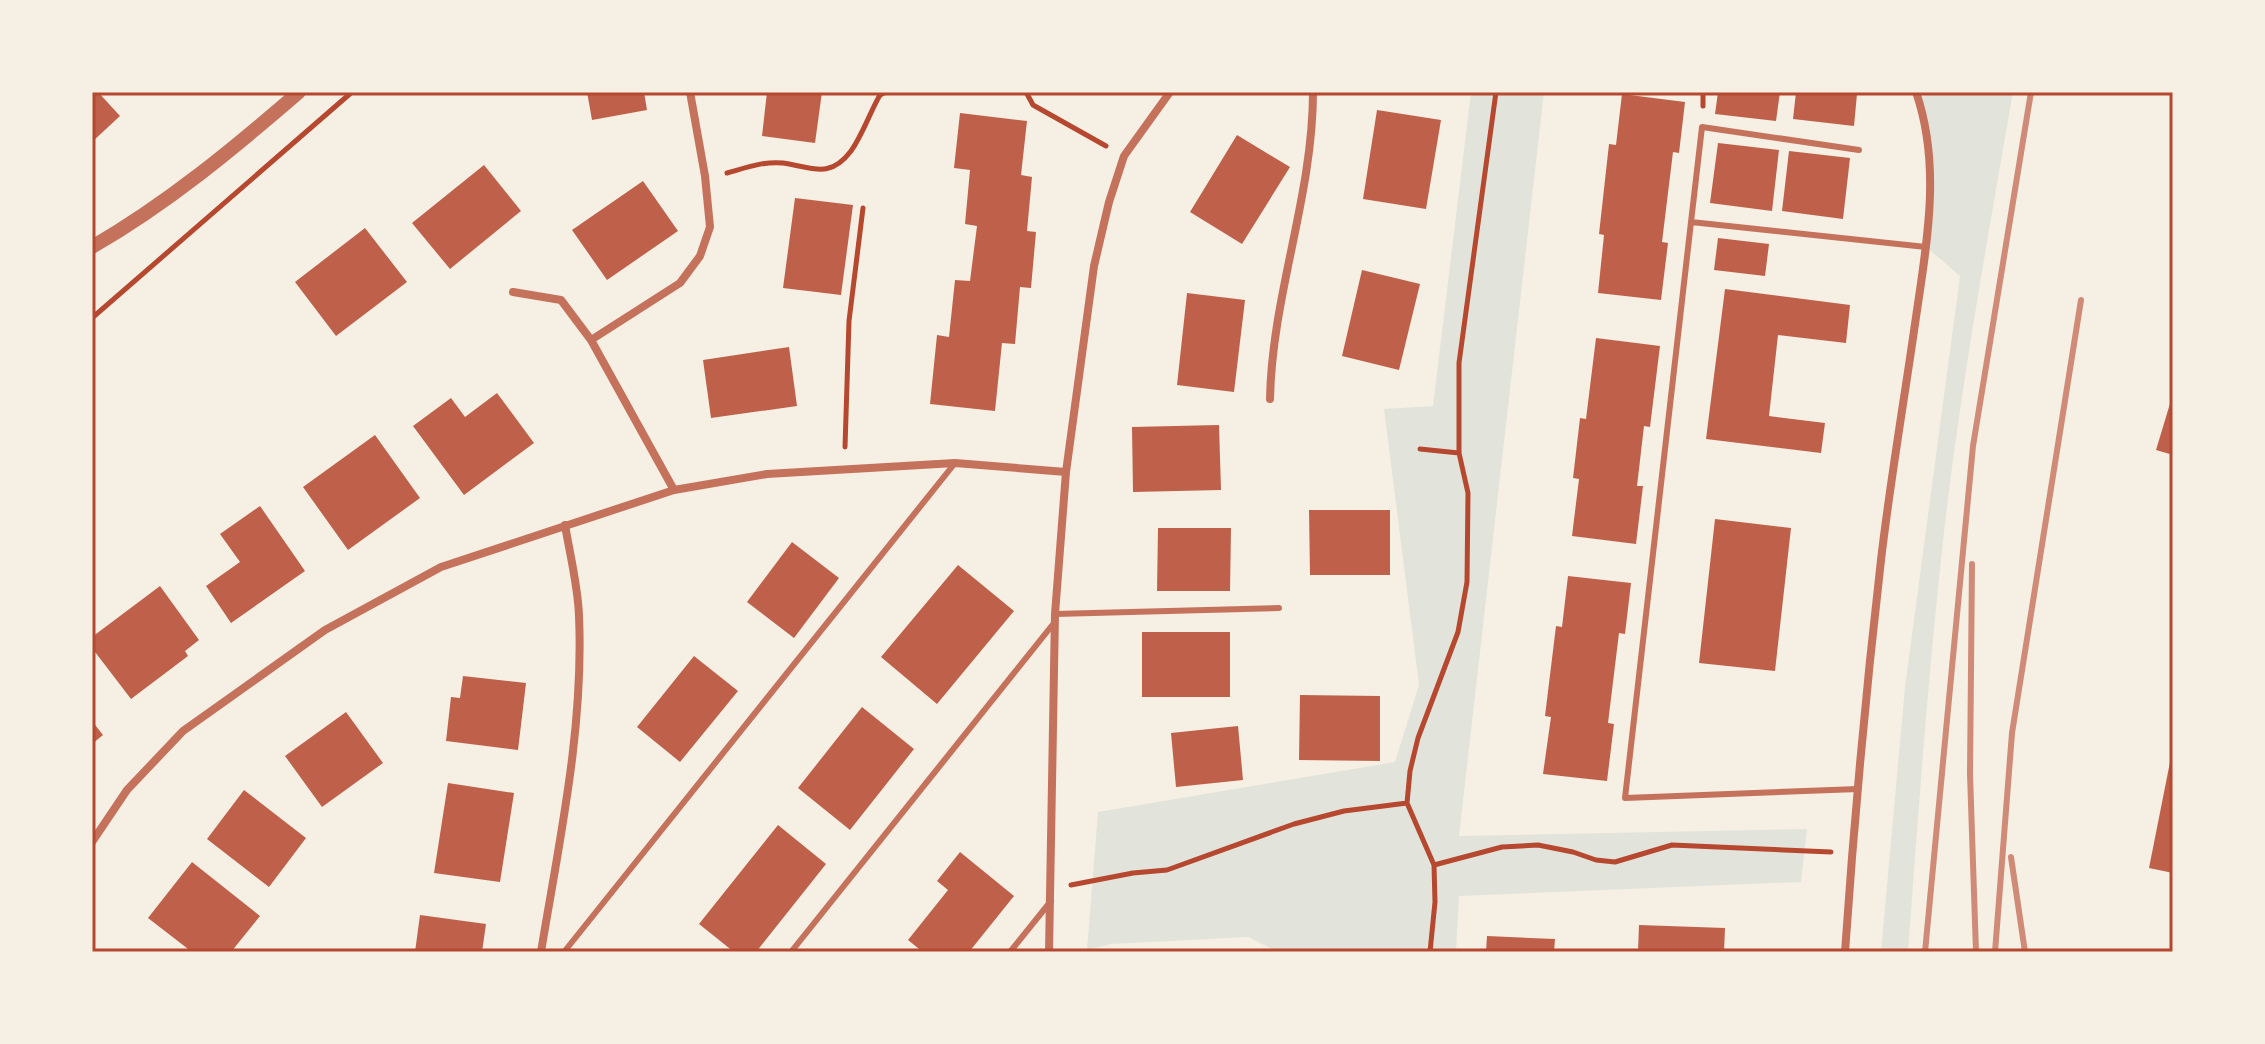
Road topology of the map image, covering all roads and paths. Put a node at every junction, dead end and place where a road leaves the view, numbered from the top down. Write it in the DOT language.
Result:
graph roads {
  1 [pos="299,92"];
  2 [pos="352,92"];
  3 [pos="690,92"];
  4 [pos="1026,92"];
  5 [pos="1170,92"];
  6 [pos="1313,92"];
  7 [pos="1496,92"];
  8 [pos="1916,92"];
  9 [pos="881,93"];
  10 [pos="1859,150"];
  11 [pos="1124,156"];
  12 [pos="705,176"];
  13 [pos="863,208"];
  14 [pos="1691,222"];
  15 [pos="92,247"];
  16 [pos="1926,247"];
  17 [pos="513,292"];
  18 [pos="92,318"];
  19 [pos="591,340"];
  20 [pos="1270,399"];
  21 [pos="1420,449"];
  22 [pos="1459,453"];
  23 [pos="955,463"];
  24 [pos="845,468"];
  25 [pos="1066,472"];
  26 [pos="674,490"];
  27 [pos="565,525"];
  28 [pos="1279,608"];
  29 [pos="1054,618"];
  30 [pos="1858,789"];
  31 [pos="1407,803"];
  32 [pos="92,842"];
  33 [pos="1852,853"];
  34 [pos="1434,865"];
  35 [pos="1051,889"];
  36 [pos="1051,901"];
  37 [pos="541,952"];
  38 [pos="564,952"];
  39 [pos="791,952"];
  40 [pos="1010,952"];
  41 [pos="1049,952"];
  42 [pos="1430,952"];
  43 [pos="1845,952"];
  1 -- 15 [label="street"];
  2 -- 18 [label="path"];
  3 -- 12 [label="street"];
  4 -- 11 [label="path"];
  5 -- 11 [label="street"];
  6 -- 20 [label="street"];
  7 -- 22 [label="path"];
  8 -- 16 [label="street"];
  9 -- 12 [label="path"];
  10 -- 14 [label="lane"];
  11 -- 25 [label="street"];
  12 -- 19 [label="street"];
  13 -- 24 [label="path"];
  14 -- 16 [label="lane"];
  14 -- 30 [label="lane"];
  16 -- 30 [label="street"];
  17 -- 19 [label="street"];
  19 -- 26 [label="street"];
  21 -- 22 [label="path"];
  22 -- 31 [label="path"];
  23 -- 24 [label="street"];
  23 -- 25 [label="street"];
  23 -- 38 [label="lane"];
  24 -- 26 [label="street"];
  25 -- 29 [label="street"];
  26 -- 27 [label="street"];
  27 -- 32 [label="street"];
  27 -- 37 [label="street"];
  28 -- 29 [label="lane"];
  29 -- 35 [label="street"];
  29 -- 39 [label="lane"];
  30 -- 33 [label="street"];
  31 -- 34 [label="path"];
  31 -- 35 [label="path"];
  33 -- 34 [label="path"];
  33 -- 43 [label="street"];
  34 -- 42 [label="path"];
  35 -- 36 [label="street"];
  36 -- 40 [label="lane"];
  36 -- 41 [label="street"];
}
